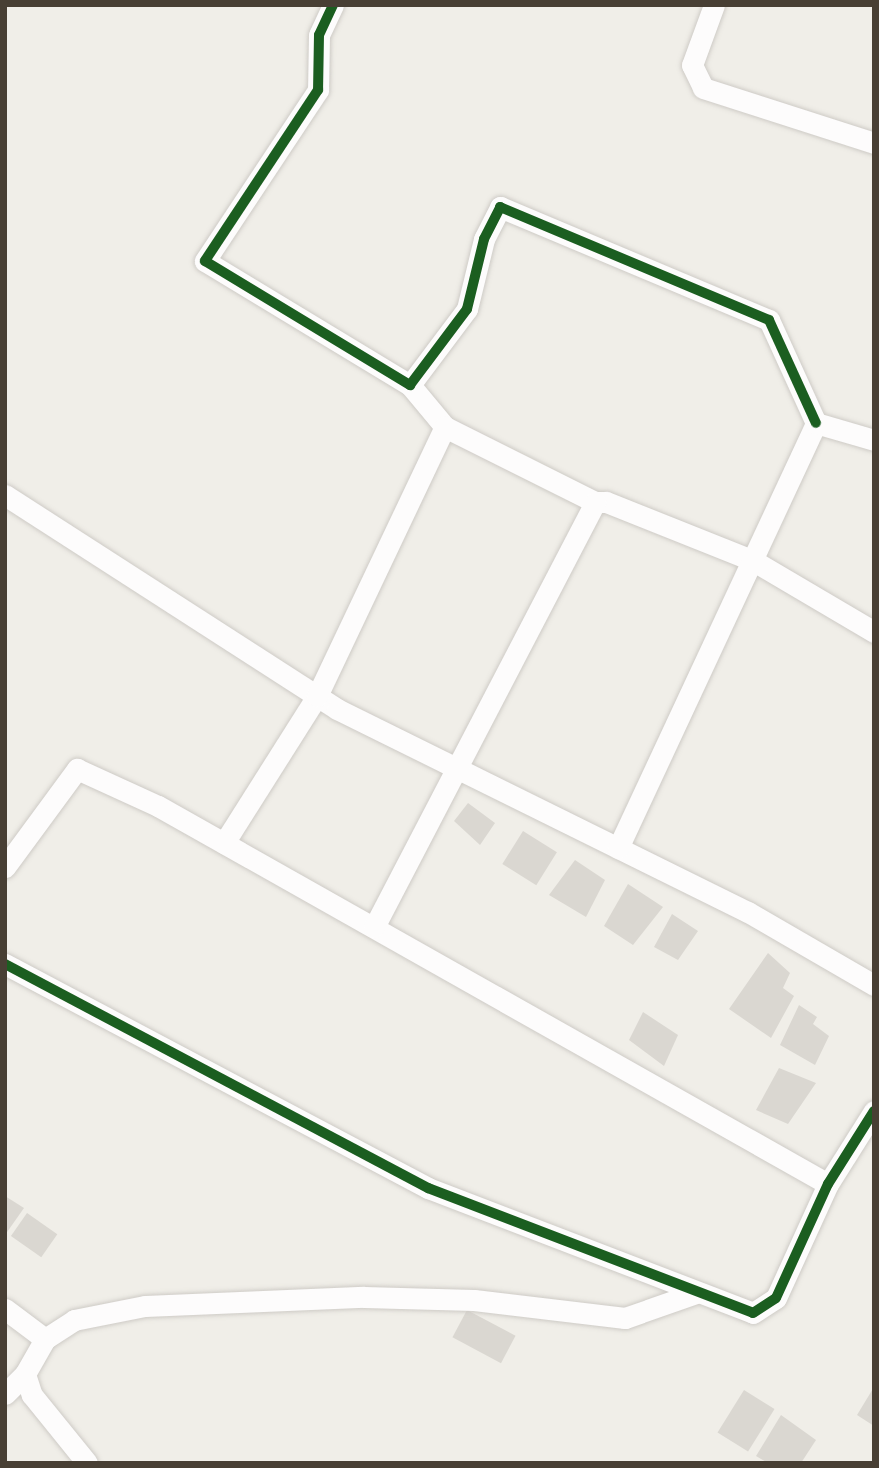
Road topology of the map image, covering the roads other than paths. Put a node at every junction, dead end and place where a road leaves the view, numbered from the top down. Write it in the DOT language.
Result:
graph roads {
  1 [pos="333,5"];
  2 [pos="713,5"];
  3 [pos="874,144"];
  4 [pos="410,385"];
  5 [pos="816,423"];
  6 [pos="445,427"];
  7 [pos="874,440"];
  8 [pos="5,495"];
  9 [pos="595,502"];
  10 [pos="752,560"];
  11 [pos="874,632"];
  12 [pos="317,696"];
  13 [pos="461,768"];
  14 [pos="224,843"];
  15 [pos="618,848"];
  16 [pos="5,867"];
  17 [pos="374,927"];
  18 [pos="5,964"];
  19 [pos="874,985"];
  20 [pos="874,1111"];
  21 [pos="828,1184"];
  22 [pos="695,1293"];
  23 [pos="5,1309"];
  24 [pos="45,1339"];
  25 [pos="25,1374"];
  26 [pos="5,1394"];
  27 [pos="87,1463"];
  1 -- 4 [label="street"];
  2 -- 3 [label="street"];
  4 -- 5 [label="street"];
  4 -- 6 [label="street"];
  5 -- 7 [label="street"];
  5 -- 10 [label="street"];
  6 -- 9 [label="street"];
  6 -- 12 [label="street"];
  8 -- 12 [label="street"];
  9 -- 10 [label="street"];
  9 -- 13 [label="street"];
  10 -- 11 [label="street"];
  10 -- 15 [label="street"];
  12 -- 13 [label="street"];
  12 -- 14 [label="street"];
  13 -- 15 [label="street"];
  13 -- 17 [label="street"];
  14 -- 16 [label="street"];
  14 -- 17 [label="street"];
  15 -- 19 [label="street"];
  17 -- 21 [label="street"];
  18 -- 22 [label="street"];
  20 -- 21 [label="street"];
  21 -- 22 [label="street"];
  22 -- 24 [label="street"];
  23 -- 24 [label="street"];
  24 -- 25 [label="street"];
  25 -- 26 [label="street"];
  25 -- 27 [label="street"];
}
